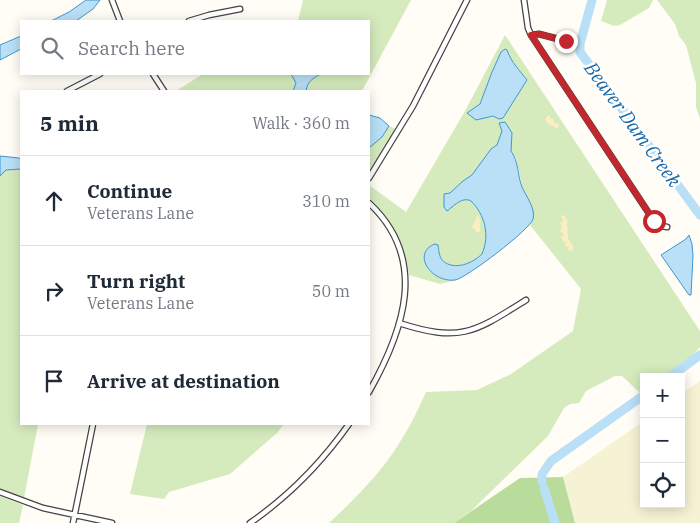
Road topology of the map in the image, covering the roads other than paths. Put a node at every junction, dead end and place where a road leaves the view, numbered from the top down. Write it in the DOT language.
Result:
graph roads {
  1 [pos="112,0"];
  2 [pos="467,0"];
  3 [pos="524,0"];
  4 [pos="240,9"];
  5 [pos="120,20"];
  6 [pos="192,20"];
  7 [pos="531,35"];
  8 [pos="566,41"];
  9 [pos="98,75"];
  10 [pos="154,75"];
  11 [pos="69,90"];
  12 [pos="163,90"];
  13 [pos="370,176"];
  14 [pos="370,204"];
  15 [pos="667,227"];
  16 [pos="526,300"];
  17 [pos="400,323"];
  18 [pos="370,390"];
  19 [pos="93,425"];
  20 [pos="348,425"];
  21 [pos="0,492"];
  22 [pos="74,515"];
  23 [pos="72,523"];
  24 [pos="112,523"];
  25 [pos="250,523"];
  1 -- 5 [label="street"];
  2 -- 13 [label="street"];
  3 -- 7 [label="street"];
  4 -- 6 [label="street"];
  7 -- 8 [label="street"];
  7 -- 15 [label="street"];
  9 -- 11 [label="street"];
  10 -- 12 [label="street"];
  14 -- 17 [label="street"];
  16 -- 17 [label="street"];
  17 -- 18 [label="street"];
  19 -- 22 [label="street"];
  20 -- 25 [label="street"];
  21 -- 22 [label="street"];
  22 -- 23 [label="street"];
  22 -- 24 [label="street"];
}
